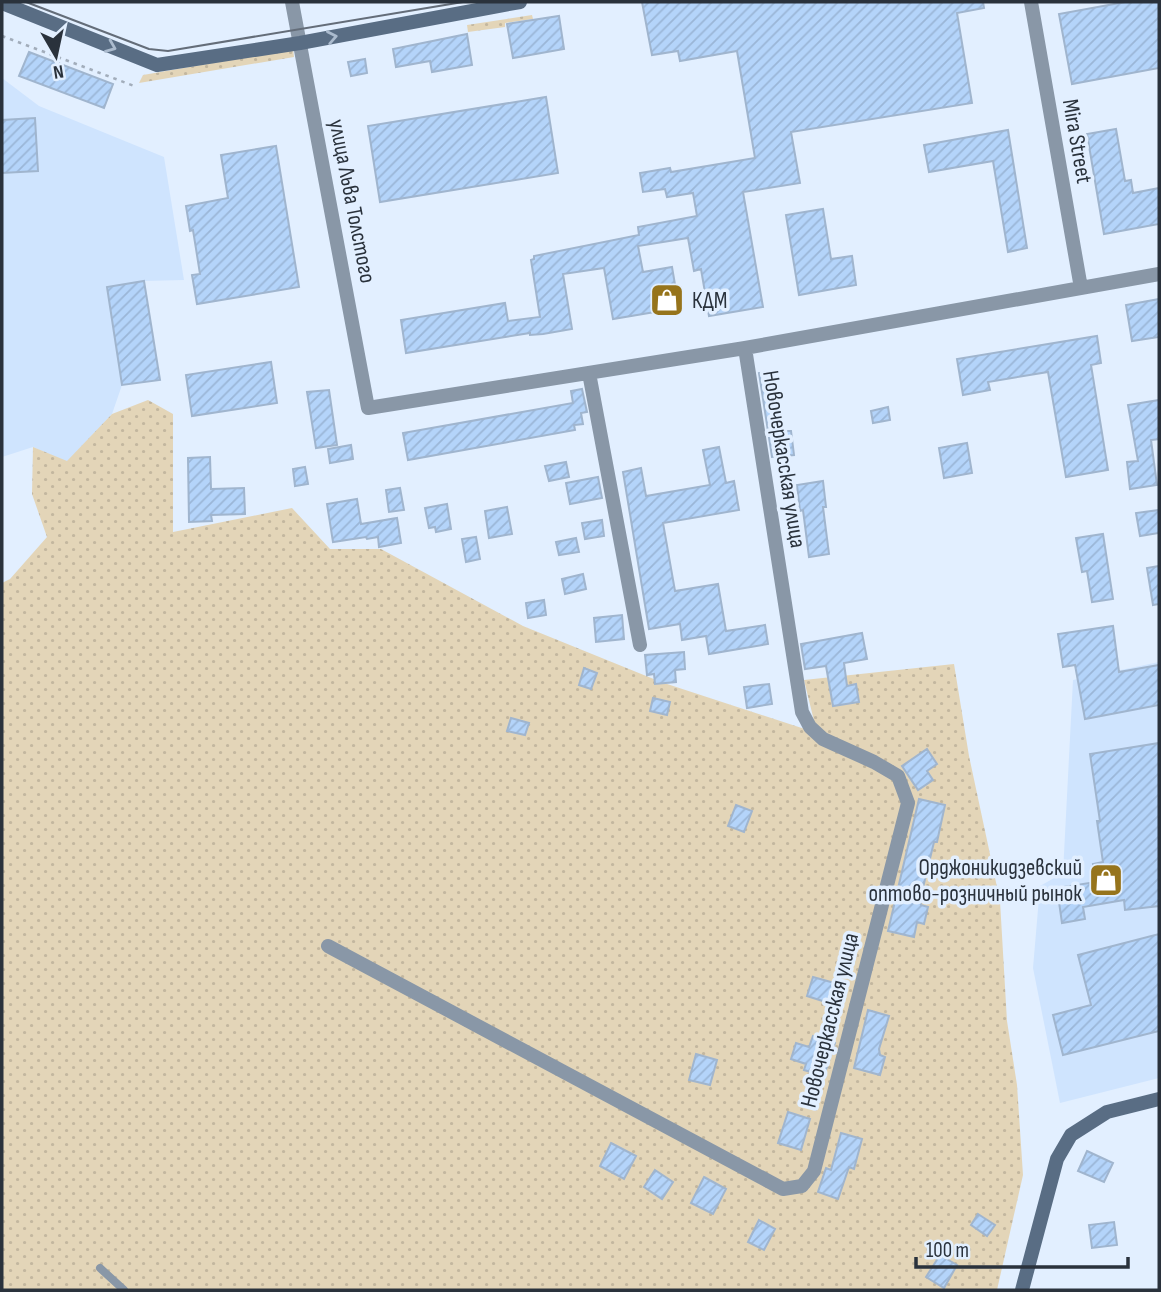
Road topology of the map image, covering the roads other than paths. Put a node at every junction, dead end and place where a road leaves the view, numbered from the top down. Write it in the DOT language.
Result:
graph roads {
  1 [pos="292,2"];
  2 [pos="520,2"];
  3 [pos="1031,2"];
  4 [pos="2,3"];
  5 [pos="300,43"];
  6 [pos="1159,274"];
  7 [pos="1081,288"];
  8 [pos="745,348"];
  9 [pos="589,373"];
  10 [pos="368,408"];
  11 [pos="640,645"];
  12 [pos="328,946"];
  13 [pos="1159,1099"];
  14 [pos="100,1268"];
  15 [pos="124,1290"];
  16 [pos="1022,1290"];
  1 -- 5 [label="street, улица Льва Толстого"];
  5 -- 2 [label="street, one-way"];
  3 -- 7 [label="street, Mira Street"];
  4 -- 5 [label="street, one-way"];
  5 -- 10 [label="street, улица Льва Толстого"];
  6 -- 7 [label="street, Новочеркасская улица"];
  7 -- 8 [label="street, Новочеркасская улица"];
  8 -- 9 [label="street, Новочеркасская улица"];
  8 -- 12 [label="street, Новочеркасская улица"];
  9 -- 10 [label="street, Новочеркасская улица"];
  9 -- 11 [label="street"];
  13 -- 16 [label="street"];
  14 -- 15 [label="lane"];
}
